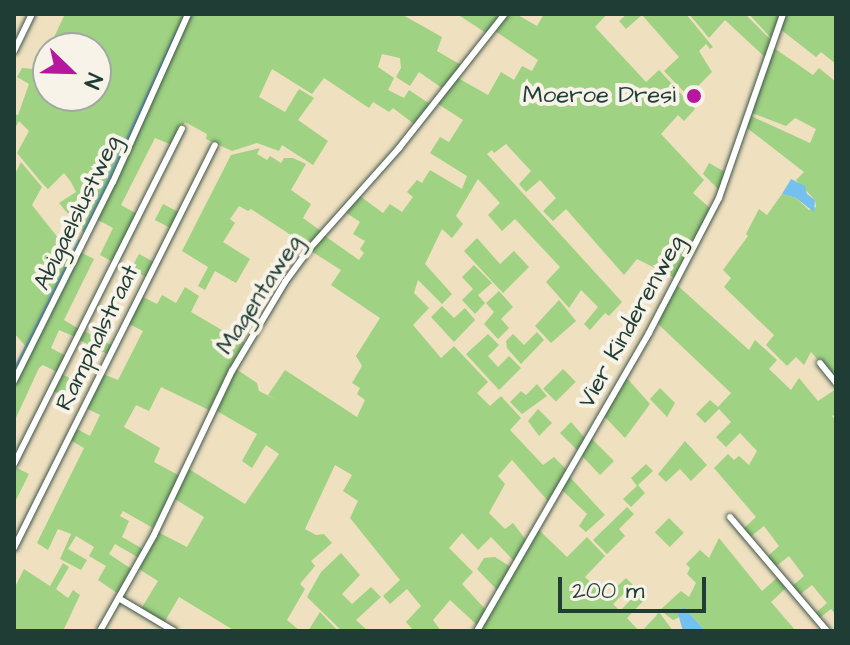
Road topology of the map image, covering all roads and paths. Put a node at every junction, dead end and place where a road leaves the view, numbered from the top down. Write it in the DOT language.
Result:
graph roads {
  1 [pos="32,14"];
  2 [pos="188,14"];
  3 [pos="505,14"];
  4 [pos="783,14"];
  5 [pos="14,51"];
  6 [pos="182,129"];
  7 [pos="215,145"];
  8 [pos="820,363"];
  9 [pos="14,381"];
  10 [pos="836,383"];
  11 [pos="14,464"];
  12 [pos="730,517"];
  13 [pos="14,548"];
  14 [pos="120,599"];
  15 [pos="100,631"];
  16 [pos="174,631"];
  17 [pos="477,631"];
  18 [pos="827,631"];
  1 -- 5 [label="street"];
  2 -- 9 [label="street, Abigaelslustweg"];
  3 -- 14 [label="street, Magentaweg"];
  4 -- 17 [label="street, Vier Kinderenweg"];
  6 -- 11 [label="street"];
  7 -- 13 [label="street, Ramphalstraat"];
  8 -- 10 [label="street"];
  12 -- 18 [label="street"];
  14 -- 15 [label="street, Magentaweg"];
  14 -- 16 [label="street"];
}
